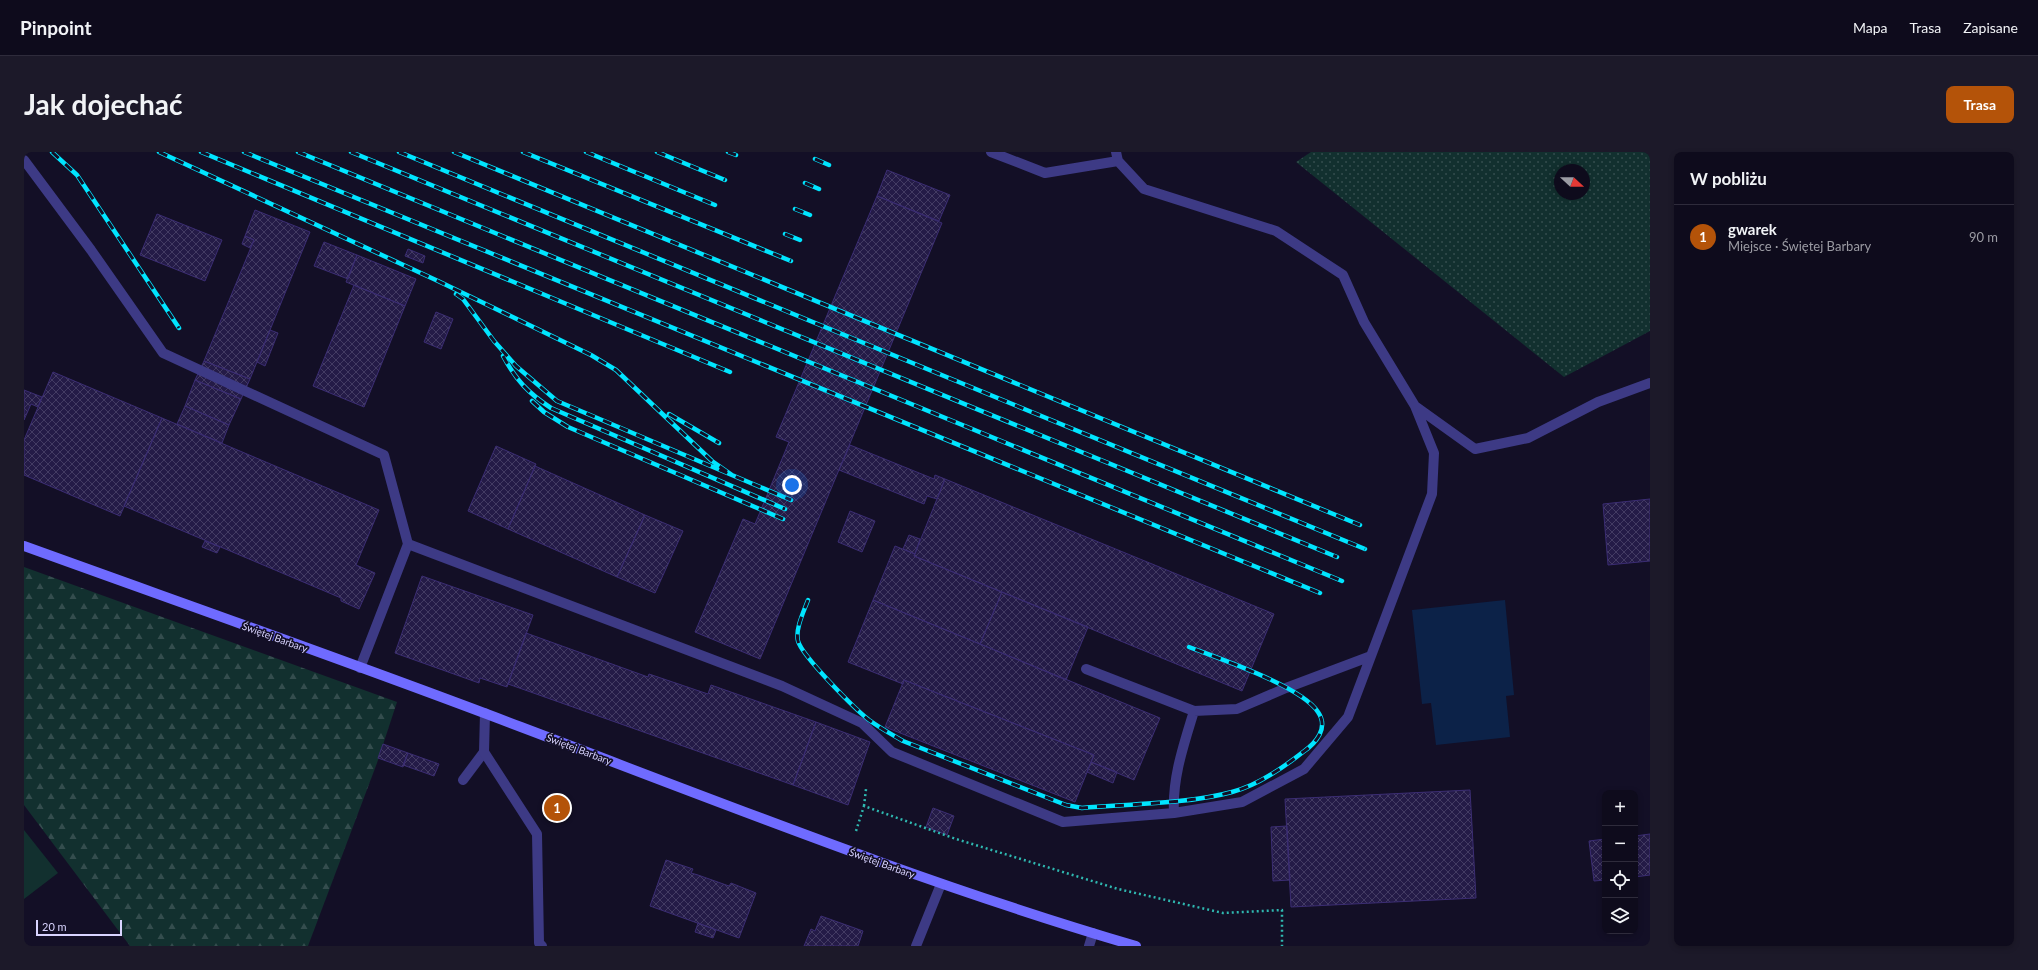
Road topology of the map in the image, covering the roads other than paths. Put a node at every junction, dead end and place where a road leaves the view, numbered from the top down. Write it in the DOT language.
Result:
graph roads {
  1 [pos="991,152"];
  2 [pos="1117,157"];
  3 [pos="24,160"];
  4 [pos="1650,383"];
  5 [pos="1415,406"];
  6 [pos="408,544"];
  7 [pos="24,546"];
  8 [pos="1371,656"];
  9 [pos="360,668"];
  10 [pos="1086,669"];
  11 [pos="1194,711"];
  12 [pos="485,713"];
  13 [pos="484,752"];
  14 [pos="463,780"];
  15 [pos="1174,812"];
  16 [pos="941,884"];
  17 [pos="1093,934"];
  18 [pos="542,946"];
  19 [pos="916,946"];
  20 [pos="1089,946"];
  21 [pos="1136,946"];
  1 -- 2 [label="street"];
  2 -- 5 [label="street"];
  3 -- 6 [label="street"];
  4 -- 5 [label="street"];
  5 -- 8 [label="street"];
  6 -- 9 [label="street"];
  6 -- 15 [label="street"];
  7 -- 9 [label="street, Świętej Barbary"];
  8 -- 11 [label="street"];
  8 -- 15 [label="street"];
  9 -- 12 [label="street, Świętej Barbary"];
  10 -- 11 [label="street"];
  11 -- 15 [label="street"];
  12 -- 13 [label="street"];
  12 -- 16 [label="street, Świętej Barbary"];
  13 -- 14 [label="street"];
  13 -- 18 [label="street"];
  16 -- 17 [label="street, Świętej Barbary"];
  16 -- 19 [label="street"];
  17 -- 20 [label="street"];
  17 -- 21 [label="street, Świętej Barbary"];
}
